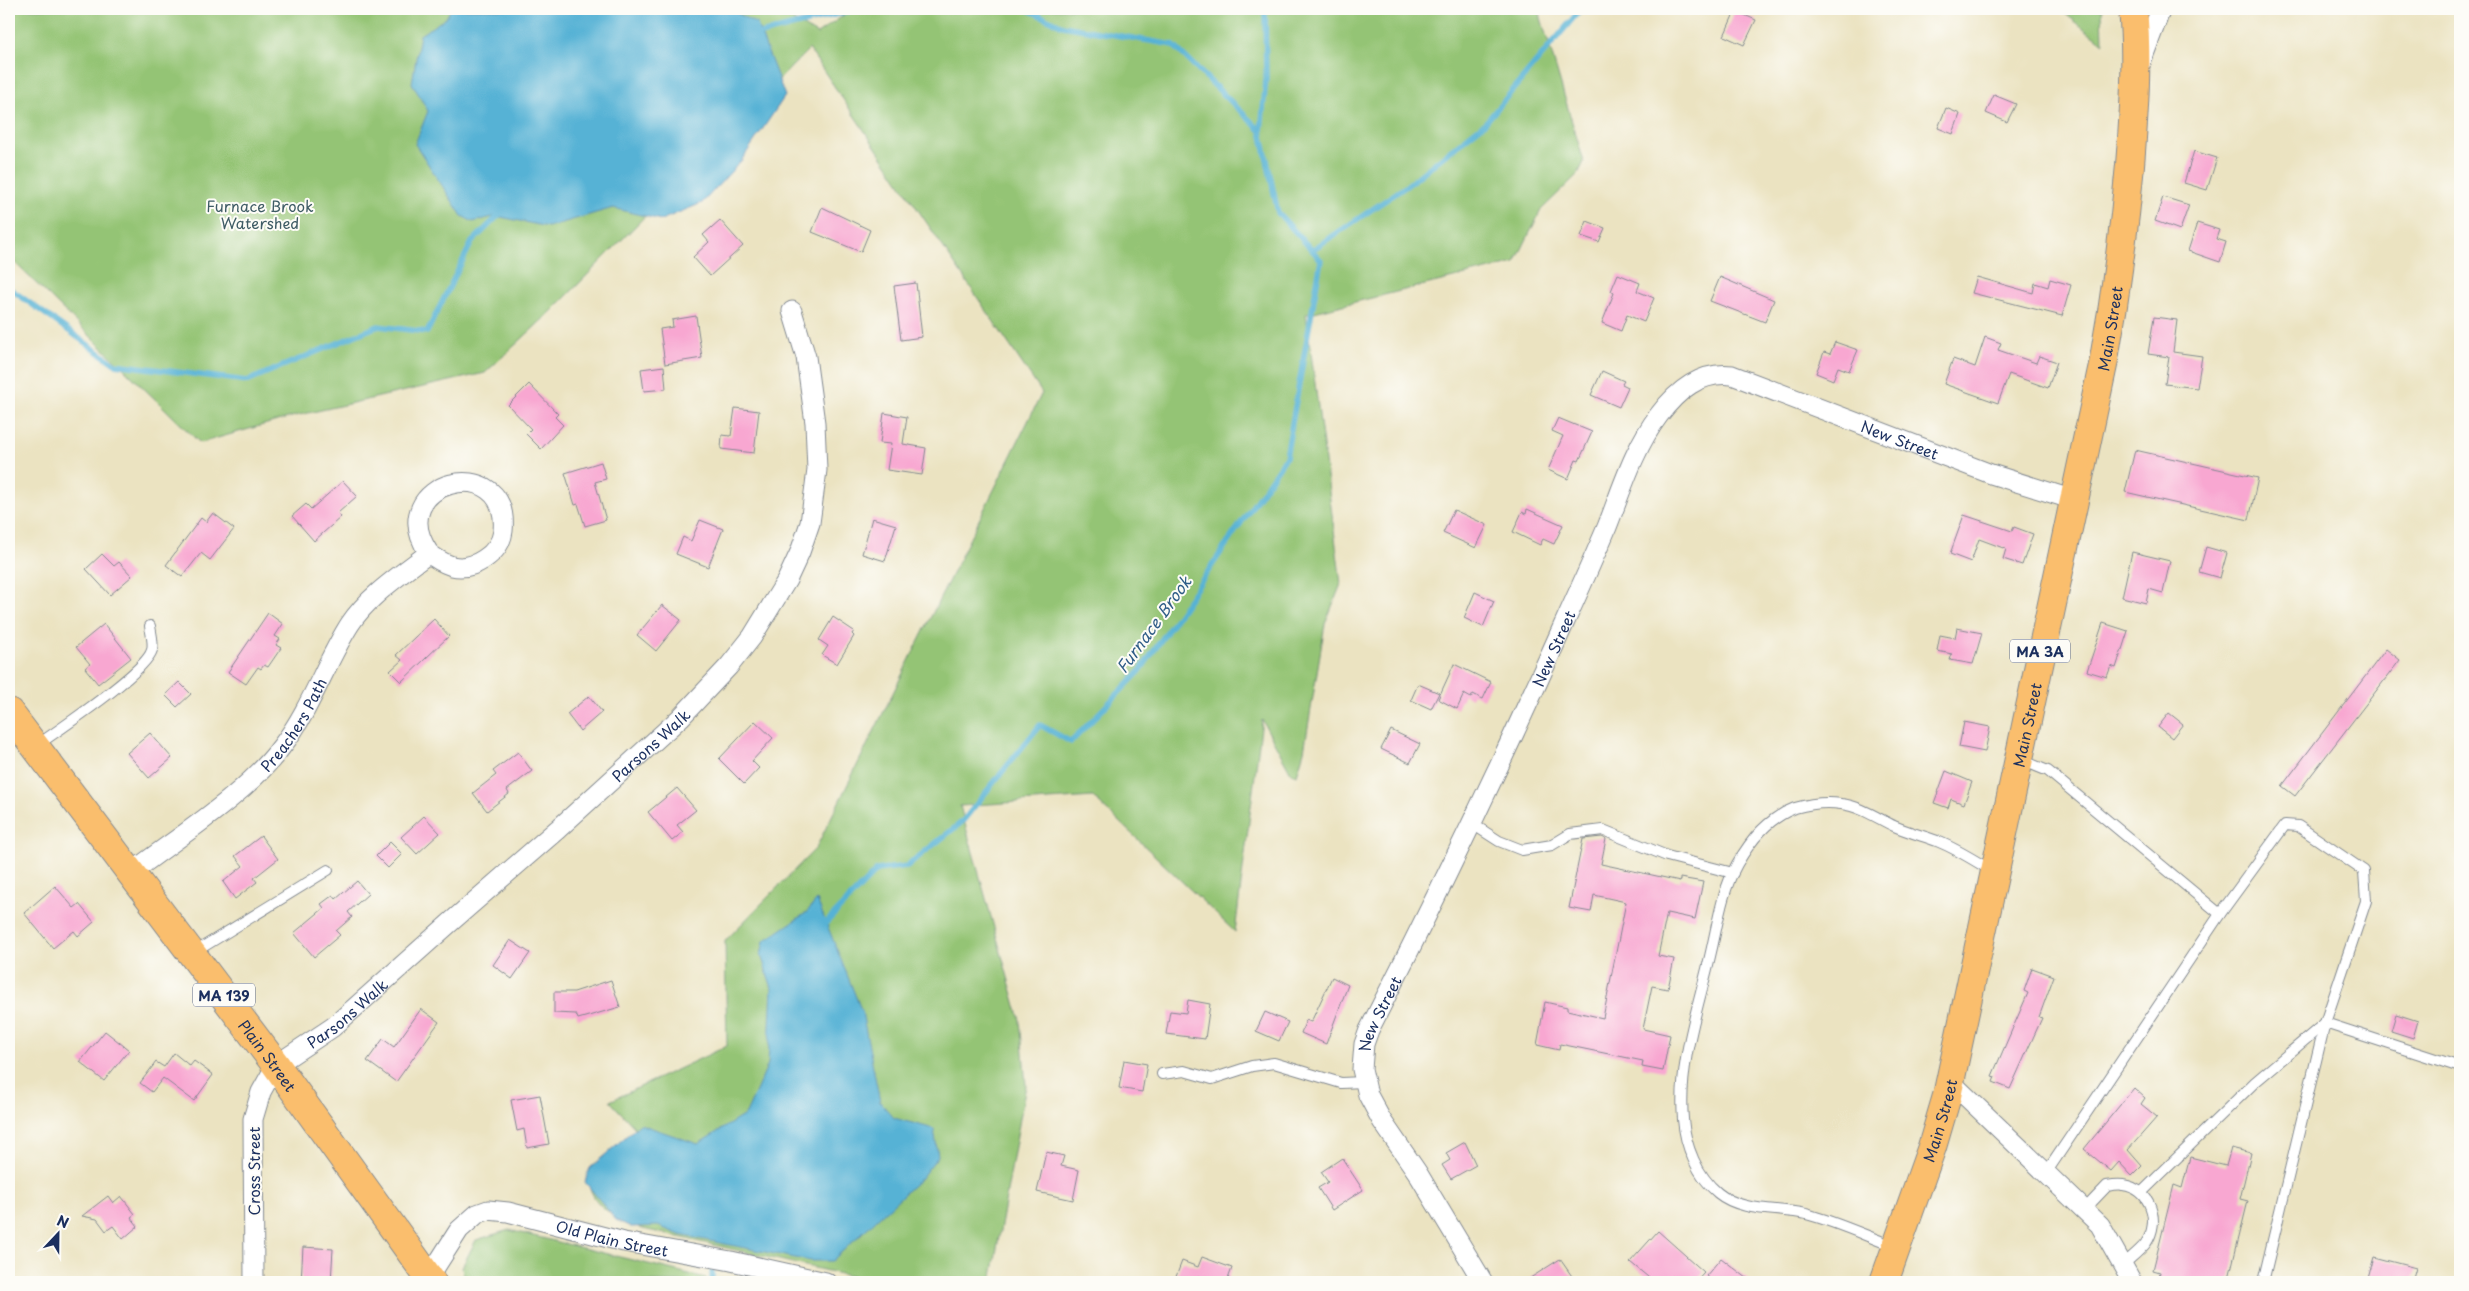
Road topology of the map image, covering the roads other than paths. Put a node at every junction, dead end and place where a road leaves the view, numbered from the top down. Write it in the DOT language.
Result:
graph roads {
  1 [pos="2133,9"];
  2 [pos="2161,9"];
  3 [pos="2136,78"];
  4 [pos="792,311"];
  5 [pos="2074,500"];
  6 [pos="429,553"];
  7 [pos="150,626"];
  8 [pos="9,712"];
  9 [pos="35,746"];
  10 [pos="2018,759"];
  11 [pos="1471,823"];
  12 [pos="328,870"];
  13 [pos="131,872"];
  14 [pos="1733,873"];
  15 [pos="1996,874"];
  16 [pos="2220,914"];
  17 [pos="192,953"];
  18 [pos="2325,1023"];
  19 [pos="276,1065"];
  20 [pos="2460,1067"];
  21 [pos="1162,1074"];
  22 [pos="1950,1081"];
  23 [pos="1364,1082"];
  24 [pos="2046,1173"];
  25 [pos="2142,1192"];
  26 [pos="2084,1210"];
  27 [pos="1897,1247"];
  28 [pos="2123,1265"];
  29 [pos="430,1280"];
  30 [pos="254,1282"];
  31 [pos="826,1282"];
  32 [pos="1484,1282"];
  33 [pos="1884,1282"];
  34 [pos="2132,1282"];
  35 [pos="2263,1282"];
  1 -- 3 [label="main road, Main Street / MA 3A"];
  2 -- 3 [label="street"];
  3 -- 5 [label="main road, Main Street / MA 3A"];
  4 -- 19 [label="street, Parsons Walk"];
  5 -- 10 [label="main road, Main Street / MA 3A"];
  5 -- 11 [label="street, New Street"];
  6 -- 6 [label="street"];
  6 -- 13 [label="street, Preachers Path"];
  7 -- 9 [label="lane"];
  8 -- 9 [label="main road, Plain Street / MA 139"];
  9 -- 13 [label="main road, Plain Street / MA 139"];
  10 -- 15 [label="main road, Main Street / MA 3A"];
  10 -- 16 [label="lane"];
  11 -- 14 [label="lane"];
  11 -- 23 [label="street, New Street"];
  12 -- 17 [label="lane"];
  13 -- 17 [label="main road, Plain Street / MA 139"];
  14 -- 15 [label="lane"];
  14 -- 27 [label="lane"];
  15 -- 22 [label="main road, Main Street / MA 3A"];
  16 -- 18 [label="lane"];
  16 -- 24 [label="lane"];
  17 -- 19 [label="main road, Plain Street / MA 139"];
  18 -- 20 [label="lane"];
  18 -- 25 [label="lane"];
  18 -- 35 [label="lane"];
  19 -- 29 [label="main road, Plain Street / MA 139"];
  19 -- 30 [label="street, Cross Street"];
  21 -- 23 [label="lane"];
  22 -- 24 [label="street"];
  22 -- 27 [label="main road, Main Street / MA 3A"];
  23 -- 32 [label="street, New Street"];
  24 -- 26 [label="street"];
  25 -- 26 [label="lane"];
  25 -- 28 [label="lane"];
  26 -- 28 [label="street"];
  27 -- 33 [label="main road, Main Street / MA 3A"];
  28 -- 34 [label="street"];
  29 -- 31 [label="street, Old Plain Street"];
}
